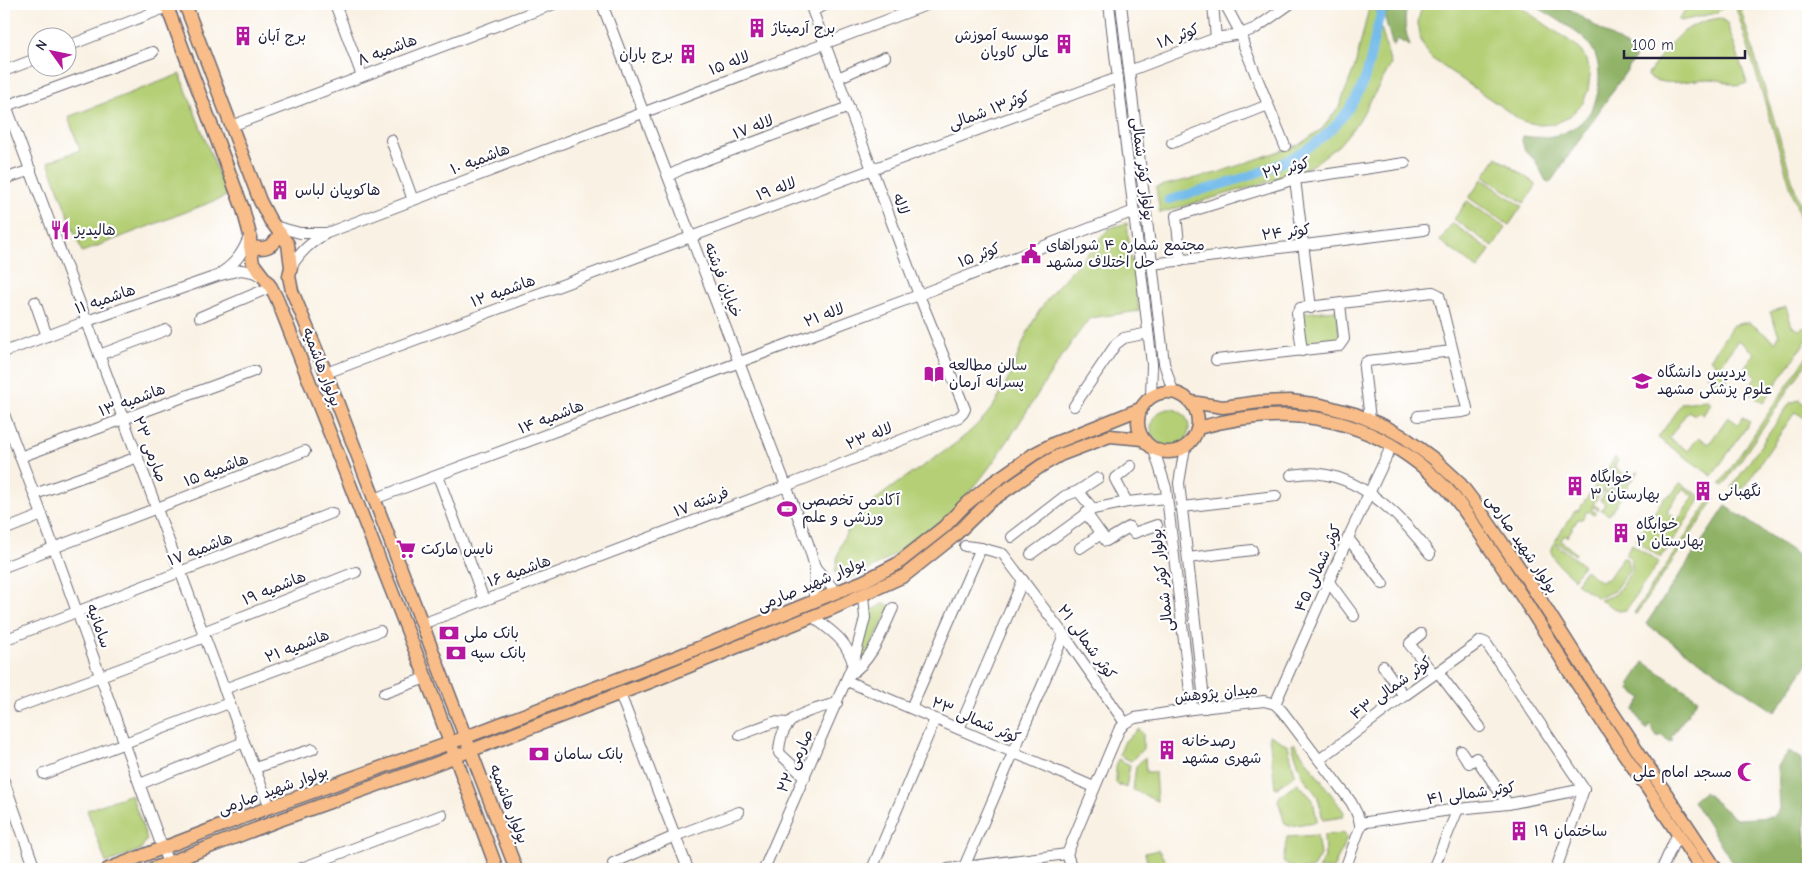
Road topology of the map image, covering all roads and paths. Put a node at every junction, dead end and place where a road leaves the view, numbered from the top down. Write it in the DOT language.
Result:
graph roads {
  1 [pos="185,4"];
  2 [pos="336,4"];
  3 [pos="554,4"];
  4 [pos="602,4"];
  5 [pos="828,4"];
  6 [pos="929,4"];
  7 [pos="1109,4"];
  8 [pos="1121,4"];
  9 [pos="1212,4"];
  10 [pos="1225,4"];
  11 [pos="1290,4"];
  12 [pos="166,5"];
  13 [pos="812,7"];
  14 [pos="1241,34"];
  15 [pos="1216,38"];
  16 [pos="78,42"];
  17 [pos="825,43"];
  18 [pos="154,52"];
  19 [pos="886,57"];
  20 [pos="28,62"];
  21 [pos="1129,70"];
  22 [pos="4,71"];
  23 [pos="362,76"];
  24 [pos="838,78"];
  25 [pos="1117,78"];
  26 [pos="5,103"];
  27 [pos="1268,105"];
  28 [pos="849,107"];
  29 [pos="644,112"];
  30 [pos="232,126"];
  31 [pos="391,140"];
  32 [pos="1172,143"];
  33 [pos="1285,146"];
  34 [pos="1405,163"];
  35 [pos="31,170"];
  36 [pos="872,170"];
  37 [pos="668,176"];
  38 [pos="1295,179"];
  39 [pos="4,180"];
  40 [pos="414,200"];
  41 [pos="1134,211"];
  42 [pos="277,229"];
  43 [pos="1424,230"];
  44 [pos="327,233"];
  45 [pos="691,237"];
  46 [pos="250,240"];
  47 [pos="1303,245"];
  48 [pos="1181,261"];
  49 [pos="1152,264"];
  50 [pos="291,267"];
  51 [pos="217,276"];
  52 [pos="267,282"];
  53 [pos="919,295"];
  54 [pos="35,302"];
  55 [pos="1340,304"];
  56 [pos="1310,308"];
  57 [pos="200,317"];
  58 [pos="86,321"];
  59 [pos="166,330"];
  60 [pos="1148,333"];
  61 [pos="47,336"];
  62 [pos="1302,351"];
  63 [pos="1452,351"];
  64 [pos="4,352"];
  65 [pos="100,355"];
  66 [pos="1216,360"];
  67 [pos="739,362"];
  68 [pos="254,371"];
  69 [pos="326,373"];
  70 [pos="1173,392"];
  71 [pos="1151,397"];
  72 [pos="1191,402"];
  73 [pos="1074,406"];
  74 [pos="1140,409"];
  75 [pos="963,413"];
  76 [pos="4,414"];
  77 [pos="1418,416"];
  78 [pos="123,419"];
  79 [pos="1370,419"];
  80 [pos="1198,428"];
  81 [pos="1142,439"];
  82 [pos="1392,445"];
  83 [pos="1185,447"];
  84 [pos="1154,450"];
  85 [pos="305,451"];
  86 [pos="357,456"];
  87 [pos="20,457"];
  88 [pos="138,457"];
  89 [pos="341,461"];
  90 [pos="1131,466"];
  91 [pos="1291,475"];
  92 [pos="438,476"];
  93 [pos="1098,478"];
  94 [pos="786,486"];
  95 [pos="1078,491"];
  96 [pos="1370,492"];
  97 [pos="34,494"];
  98 [pos="1276,496"];
  99 [pos="1167,498"];
  100 [pos="374,499"];
  101 [pos="1127,502"];
  102 [pos="1182,507"];
  103 [pos="157,509"];
  104 [pos="1090,511"];
  105 [pos="332,513"];
  106 [pos="42,515"];
  107 [pos="1157,525"];
  108 [pos="4,530"];
  109 [pos="1101,534"];
  110 [pos="1012,537"];
  111 [pos="1348,538"];
  112 [pos="965,546"];
  113 [pos="627,547"];
  114 [pos="54,548"];
  115 [pos="981,548"];
  116 [pos="1080,548"];
  117 [pos="1252,550"];
  118 [pos="1031,554"];
  119 [pos="1430,554"];
  120 [pos="1188,558"];
  121 [pos="4,567"];
  122 [pos="815,567"];
  123 [pos="181,572"];
  124 [pos="356,572"];
  125 [pos="1023,580"];
  126 [pos="1328,582"];
  127 [pos="1529,582"];
  128 [pos="1383,584"];
  129 [pos="1518,590"];
  130 [pos="836,592"];
  131 [pos="863,595"];
  132 [pos="484,600"];
  133 [pos="814,601"];
  134 [pos="893,608"];
  135 [pos="77,612"];
  136 [pos="812,616"];
  137 [pos="1354,616"];
  138 [pos="422,624"];
  139 [pos="380,630"];
  140 [pos="1421,634"];
  141 [pos="204,635"];
  142 [pos="1064,636"];
  143 [pos="4,640"];
  144 [pos="676,657"];
  145 [pos="853,664"];
  146 [pos="1383,666"];
  147 [pos="680,670"];
  148 [pos="1436,673"];
  149 [pos="101,676"];
  150 [pos="426,678"];
  151 [pos="848,678"];
  152 [pos="224,689"];
  153 [pos="384,693"];
  154 [pos="620,694"];
  155 [pos="1404,696"];
  156 [pos="230,702"];
  157 [pos="837,703"];
  158 [pos="1275,704"];
  159 [pos="18,707"];
  160 [pos="911,708"];
  161 [pos="1205,708"];
  162 [pos="1192,709"];
  163 [pos="935,719"];
  164 [pos="788,723"];
  165 [pos="1126,723"];
  166 [pos="1480,726"];
  167 [pos="959,729"];
  168 [pos="740,735"];
  169 [pos="465,737"];
  170 [pos="244,742"];
  171 [pos="125,743"];
  172 [pos="450,743"];
  173 [pos="314,749"];
  174 [pos="471,751"];
  175 [pos="1461,751"];
  176 [pos="1014,753"];
  177 [pos="455,756"];
  178 [pos="1319,760"];
  179 [pos="255,768"];
  180 [pos="44,774"];
  181 [pos="804,777"];
  182 [pos="4,781"];
  183 [pos="140,784"];
  184 [pos="1094,787"];
  185 [pos="1584,789"];
  186 [pos="1508,804"];
  187 [pos="270,807"];
  188 [pos="1458,809"];
  189 [pos="738,812"];
  190 [pos="442,815"];
  191 [pos="1360,824"];
  192 [pos="1678,834"];
  193 [pos="675,836"];
  194 [pos="162,849"];
  195 [pos="1067,854"];
  196 [pos="612,863"];
  197 [pos="169,866"];
  198 [pos="964,867"];
  199 [pos="984,867"];
  200 [pos="35,869"];
  201 [pos="108,869"];
  202 [pos="152,869"];
  203 [pos="299,869"];
  204 [pos="498,869"];
  205 [pos="516,869"];
  206 [pos="688,869"];
  207 [pos="764,869"];
  208 [pos="872,869"];
  209 [pos="948,869"];
  210 [pos="1071,869"];
  211 [pos="1345,869"];
  212 [pos="1432,869"];
  213 [pos="1556,869"];
  214 [pos="1662,869"];
  215 [pos="1700,869"];
  216 [pos="1716,869"];
  1 -- 30 [label="main road, بولوار هاشمیه"];
  2 -- 23 [label="street"];
  3 -- 23 [label="street, هاشمیه ۸"];
  4 -- 29 [label="street, خیابان فرشته"];
  5 -- 13 [label="street"];
  6 -- 17 [label="street, لاله ۱۵"];
  7 -- 25 [label="street, بولوار کوثر شمالی"];
  8 -- 21 [label="street, بولوار کوثر شمالی"];
  9 -- 15 [label="street"];
  10 -- 14 [label="street"];
  11 -- 14 [label="street, کوثر ۱۸"];
  12 -- 16 [label="street"];
  12 -- 46 [label="main road, بولوار هاشمیه"];
  13 -- 17 [label="street, لاله"];
  14 -- 15 [label="street, کوثر ۱۸"];
  14 -- 27 [label="street"];
  15 -- 21 [label="street, کوثر ۱۸"];
  17 -- 24 [label="street, لاله"];
  17 -- 29 [label="street, لاله ۱۵"];
  18 -- 26 [label="street"];
  19 -- 24 [label="street"];
  20 -- 22 [label="street"];
  21 -- 49 [label="street, بولوار کوثر شمالی"];
  23 -- 30 [label="street, هاشمیه ۸"];
  24 -- 28 [label="street, لاله"];
  25 -- 36 [label="street, کوثر۱۳ شمالی"];
  25 -- 41 [label="street, بولوار کوثر شمالی"];
  26 -- 35 [label="street, صارمی ۲۳"];
  27 -- 32 [label="street"];
  27 -- 33 [label="street"];
  28 -- 36 [label="street, لاله"];
  28 -- 37 [label="street, لاله ۱۷"];
  29 -- 37 [label="street, خیابان فرشته"];
  29 -- 40 [label="street, هاشمیه ۱۰"];
  30 -- 42 [label="main road, بولوار هاشمیه"];
  31 -- 40 [label="street"];
  34 -- 38 [label="street, کوثر ۲۲"];
  35 -- 39 [label="street"];
  35 -- 58 [label="street, صارمی ۲۳"];
  36 -- 45 [label="street, لاله ۱۹"];
  36 -- 53 [label="street, لاله"];
  37 -- 45 [label="street, خیابان فرشته"];
  38 -- 47 [label="street"];
  38 -- 48 [label="street, کوثر ۲۲"];
  40 -- 44 [label="street, هاشمیه ۱۰"];
  41 -- 53 [label="street, کوثر ۱۵"];
  41 -- 60 [label="street, بولوار کوثر شمالی"];
  42 -- 44 [label="street"];
  42 -- 46 [label="main road"];
  42 -- 50 [label="main road, بولوار هاشمیه"];
  43 -- 47 [label="street, کوثر ۲۴"];
  44 -- 50 [label="street"];
  45 -- 67 [label="street, خیابان فرشته"];
  45 -- 69 [label="street, هاشمیه ۱۲"];
  46 -- 51 [label="street"];
  46 -- 52 [label="main road, بولوار هاشمیه"];
  47 -- 48 [label="street, کوثر ۲۴"];
  47 -- 56 [label="street"];
  48 -- 49 [label="street, کوثر ۲۴"];
  49 -- 70 [label="street, بولوار کوثر شمالی"];
  50 -- 69 [label="main road, بولوار هاشمیه"];
  51 -- 52 [label="street"];
  51 -- 58 [label="street, هاشمیه ۱۱"];
  52 -- 57 [label="street"];
  52 -- 89 [label="main road, بولوار هاشمیه"];
  53 -- 67 [label="street, لاله ۲۱"];
  53 -- 75 [label="street, لاله"];
  54 -- 61 [label="street"];
  55 -- 56 [label="street"];
  55 -- 62 [label="street"];
  55 -- 63 [label="street"];
  56 -- 62 [label="street"];
  58 -- 61 [label="street, هاشمیه ۱۱"];
  58 -- 65 [label="street, صارمی ۲۳"];
  59 -- 65 [label="street"];
  60 -- 71 [label="street, بولوار کوثر شمالی"];
  60 -- 73 [label="street"];
  61 -- 64 [label="street, هاشمیه ۱۱"];
  62 -- 66 [label="street"];
  63 -- 77 [label="street"];
  63 -- 79 [label="street"];
  65 -- 78 [label="street, صارمی ۲۳"];
  67 -- 92 [label="street, هاشمیه ۱۴"];
  67 -- 94 [label="street, خیابان فرشته"];
  68 -- 78 [label="street, هاشمیه ۱۳"];
  69 -- 86 [label="main road, بولوار هاشمیه"];
  70 -- 71 [label="main road"];
  70 -- 72 [label="main road"];
  71 -- 74 [label="main road"];
  72 -- 79 [label="main road, بولوار شهید صارمی"];
  72 -- 80 [label="main road"];
  74 -- 81 [label="main road"];
  74 -- 130 [label="main road, بولوار شهید صارمی"];
  75 -- 94 [label="street, لاله ۲۳"];
  76 -- 87 [label="street, سامانیه"];
  78 -- 87 [label="street, هاشمیه ۱۳"];
  78 -- 88 [label="street, صارمی ۲۳"];
  79 -- 127 [label="main road, بولوار شهید صارمی"];
  80 -- 82 [label="main road, بولوار شهید صارمی"];
  80 -- 83 [label="main road"];
  81 -- 84 [label="main road"];
  81 -- 131 [label="main road, بولوار شهید صارمی"];
  82 -- 96 [label="street, کوثر شمالی ۴۵"];
  82 -- 129 [label="main road, بولوار شهید صارمی"];
  83 -- 84 [label="main road"];
  83 -- 102 [label="street, بولوار کوثر شمالی"];
  84 -- 99 [label="street, بولوار کوثر شمالی"];
  85 -- 103 [label="street, هاشمیه ۱۵"];
  86 -- 89 [label="main road"];
  86 -- 100 [label="main road, بولوار هاشمیه"];
  87 -- 97 [label="street, سامانیه"];
  88 -- 97 [label="street"];
  88 -- 103 [label="street, صارمی ۲۳"];
  89 -- 150 [label="main road, بولوار هاشمیه"];
  90 -- 101 [label="street"];
  91 -- 96 [label="street"];
  92 -- 100 [label="street, هاشمیه ۱۴"];
  92 -- 132 [label="street"];
  93 -- 95 [label="street"];
  94 -- 113 [label="street, فرشته ۱۷"];
  94 -- 122 [label="street, خیابان فرشته"];
  95 -- 104 [label="street"];
  95 -- 110 [label="street"];
  96 -- 111 [label="street, کوثر شمالی ۴۵"];
  96 -- 119 [label="street"];
  97 -- 106 [label="street, سامانیه"];
  98 -- 102 [label="street"];
  99 -- 101 [label="street"];
  99 -- 162 [label="street, بولوار کوثر شمالی"];
  100 -- 138 [label="main road, بولوار هاشمیه"];
  101 -- 104 [label="street"];
  102 -- 120 [label="street, بولوار کوثر شمالی"];
  103 -- 114 [label="street, هاشمیه ۱۵"];
  103 -- 123 [label="street, صارمی ۲۳"];
  104 -- 109 [label="street"];
  104 -- 118 [label="street"];
  105 -- 123 [label="street, هاشمیه ۱۷"];
  106 -- 108 [label="street"];
  106 -- 114 [label="street, سامانیه"];
  107 -- 109 [label="street"];
  109 -- 116 [label="street"];
  111 -- 126 [label="street, کوثر شمالی ۴۵"];
  111 -- 128 [label="street"];
  112 -- 115 [label="street, کوثر شمالی ۲۱"];
  113 -- 132 [label="street, هاشمیه ۱۶"];
  114 -- 121 [label="street, هاشمیه ۱۵"];
  114 -- 135 [label="street, سامانیه"];
  115 -- 125 [label="street, کوثر شمالی ۲۱"];
  115 -- 160 [label="street"];
  117 -- 120 [label="street"];
  120 -- 161 [label="street, بولوار کوثر شمالی"];
  122 -- 130 [label="street, خیابان فرشته"];
  122 -- 133 [label="street, خیابان فرشته"];
  123 -- 135 [label="street, هاشمیه ۱۷"];
  123 -- 141 [label="street, صارمی ۲۳"];
  124 -- 141 [label="street, هاشمیه ۱۹"];
  125 -- 142 [label="street, کوثر شمالی ۲۱"];
  125 -- 167 [label="street"];
  126 -- 137 [label="street"];
  126 -- 158 [label="street, کوثر شمالی ۴۵"];
  127 -- 129 [label="main road"];
  127 -- 216 [label="main road, بولوار شهید صارمی"];
  129 -- 192 [label="main road, بولوار شهید صارمی"];
  130 -- 133 [label="main road, بولوار شهید صارمی"];
  131 -- 136 [label="main road, بولوار شهید صارمی"];
  131 -- 145 [label="street, صارمی ۲۲"];
  132 -- 138 [label="street, هاشمیه ۱۶"];
  133 -- 144 [label="main road, بولوار شهید صارمی"];
  134 -- 151 [label="street"];
  135 -- 143 [label="street, هاشمیه ۱۷"];
  135 -- 149 [label="street, سامانیه"];
  136 -- 145 [label="street"];
  136 -- 147 [label="main road, بولوار شهید صارمی"];
  138 -- 169 [label="main road, بولوار هاشمیه"];
  139 -- 152 [label="street, هاشمیه ۲۱"];
  140 -- 148 [label="street"];
  141 -- 149 [label="street, هاشمیه ۱۹"];
  141 -- 152 [label="street, صارمی ۲۳"];
  142 -- 165 [label="street, کوثر شمالی ۲۱"];
  142 -- 176 [label="street"];
  144 -- 147 [label="main road"];
  144 -- 169 [label="main road, بولوار شهید صارمی"];
  145 -- 151 [label="street, صارمی ۲۲"];
  146 -- 155 [label="street"];
  147 -- 154 [label="main road, بولوار شهید صارمی"];
  148 -- 155 [label="street, کوثر شمالی ۴۳"];
  148 -- 166 [label="street"];
  148 -- 185 [label="street, کوثر شمالی ۴۳"];
  149 -- 159 [label="street, هاشمیه ۱۹"];
  149 -- 171 [label="street, سامانیه"];
  150 -- 153 [label="street"];
  150 -- 172 [label="main road, بولوار هاشمیه"];
  151 -- 157 [label="street, صارمی ۲۲"];
  151 -- 160 [label="street, کوثر شمالی ۲۳"];
  152 -- 156 [label="street, صارمی ۲۳"];
  154 -- 174 [label="main road, بولوار شهید صارمی"];
  154 -- 193 [label="street"];
  155 -- 178 [label="street, کوثر شمالی ۴۳"];
  156 -- 170 [label="street, صارمی ۲۳"];
  156 -- 171 [label="street"];
  157 -- 164 [label="street"];
  157 -- 181 [label="street, صارمی ۲۲"];
  158 -- 161 [label="street, میدان پژوهش"];
  158 -- 178 [label="street, میدان پژوهش"];
  160 -- 163 [label="street, کوثر شمالی ۲۳"];
  161 -- 162 [label="street, میدان پژوهش"];
  162 -- 165 [label="street, میدان پژوهش"];
  163 -- 167 [label="street, کوثر شمالی ۲۳"];
  163 -- 208 [label="street"];
  164 -- 168 [label="street"];
  164 -- 181 [label="street"];
  165 -- 184 [label="street"];
  167 -- 176 [label="street, کوثر شمالی ۲۳"];
  169 -- 172 [label="main road, بولوار شهید صارمی"];
  169 -- 174 [label="main road, بولوار هاشمیه"];
  170 -- 179 [label="street, صارمی ۲۳"];
  170 -- 183 [label="street"];
  171 -- 180 [label="street"];
  171 -- 183 [label="street, سامانیه"];
  172 -- 177 [label="main road, بولوار هاشمیه"];
  172 -- 187 [label="main road, بولوار شهید صارمی"];
  173 -- 179 [label="street"];
  174 -- 177 [label="main road, بولوار شهید صارمی"];
  174 -- 205 [label="main road, بولوار هاشمیه"];
  175 -- 186 [label="street"];
  176 -- 184 [label="street, کوثر شمالی ۲۳"];
  176 -- 198 [label="street"];
  177 -- 197 [label="main road, بولوار شهید صارمی"];
  177 -- 204 [label="main road"];
  178 -- 191 [label="street, میدان پژوهش"];
  179 -- 187 [label="street, صارمی ۲۳"];
  181 -- 207 [label="street, صارمی ۲۲"];
  182 -- 200 [label="street"];
  183 -- 194 [label="street, سامانیه"];
  184 -- 195 [label="street"];
  185 -- 186 [label="street, کوثر شمالی ۴۱"];
  185 -- 213 [label="street"];
  186 -- 188 [label="street, کوثر شمالی ۴۱"];
  187 -- 194 [label="main road, بولوار شهید صارمی"];
  188 -- 191 [label="street, کوثر شمالی ۴۱"];
  188 -- 212 [label="street"];
  189 -- 193 [label="street"];
  190 -- 203 [label="street"];
  191 -- 211 [label="street"];
  192 -- 214 [label="street"];
  192 -- 215 [label="main road, بولوار شهید صارمی"];
  193 -- 196 [label="street"];
  193 -- 206 [label="street"];
  194 -- 197 [label="street, سامانیه"];
  194 -- 201 [label="main road, بولوار شهید صارمی"];
  195 -- 199 [label="street"];
  195 -- 210 [label="street"];
  197 -- 202 [label="main road, بولوار شهید صارمی"];
  198 -- 199 [label="street"];
  198 -- 209 [label="street"];
}
